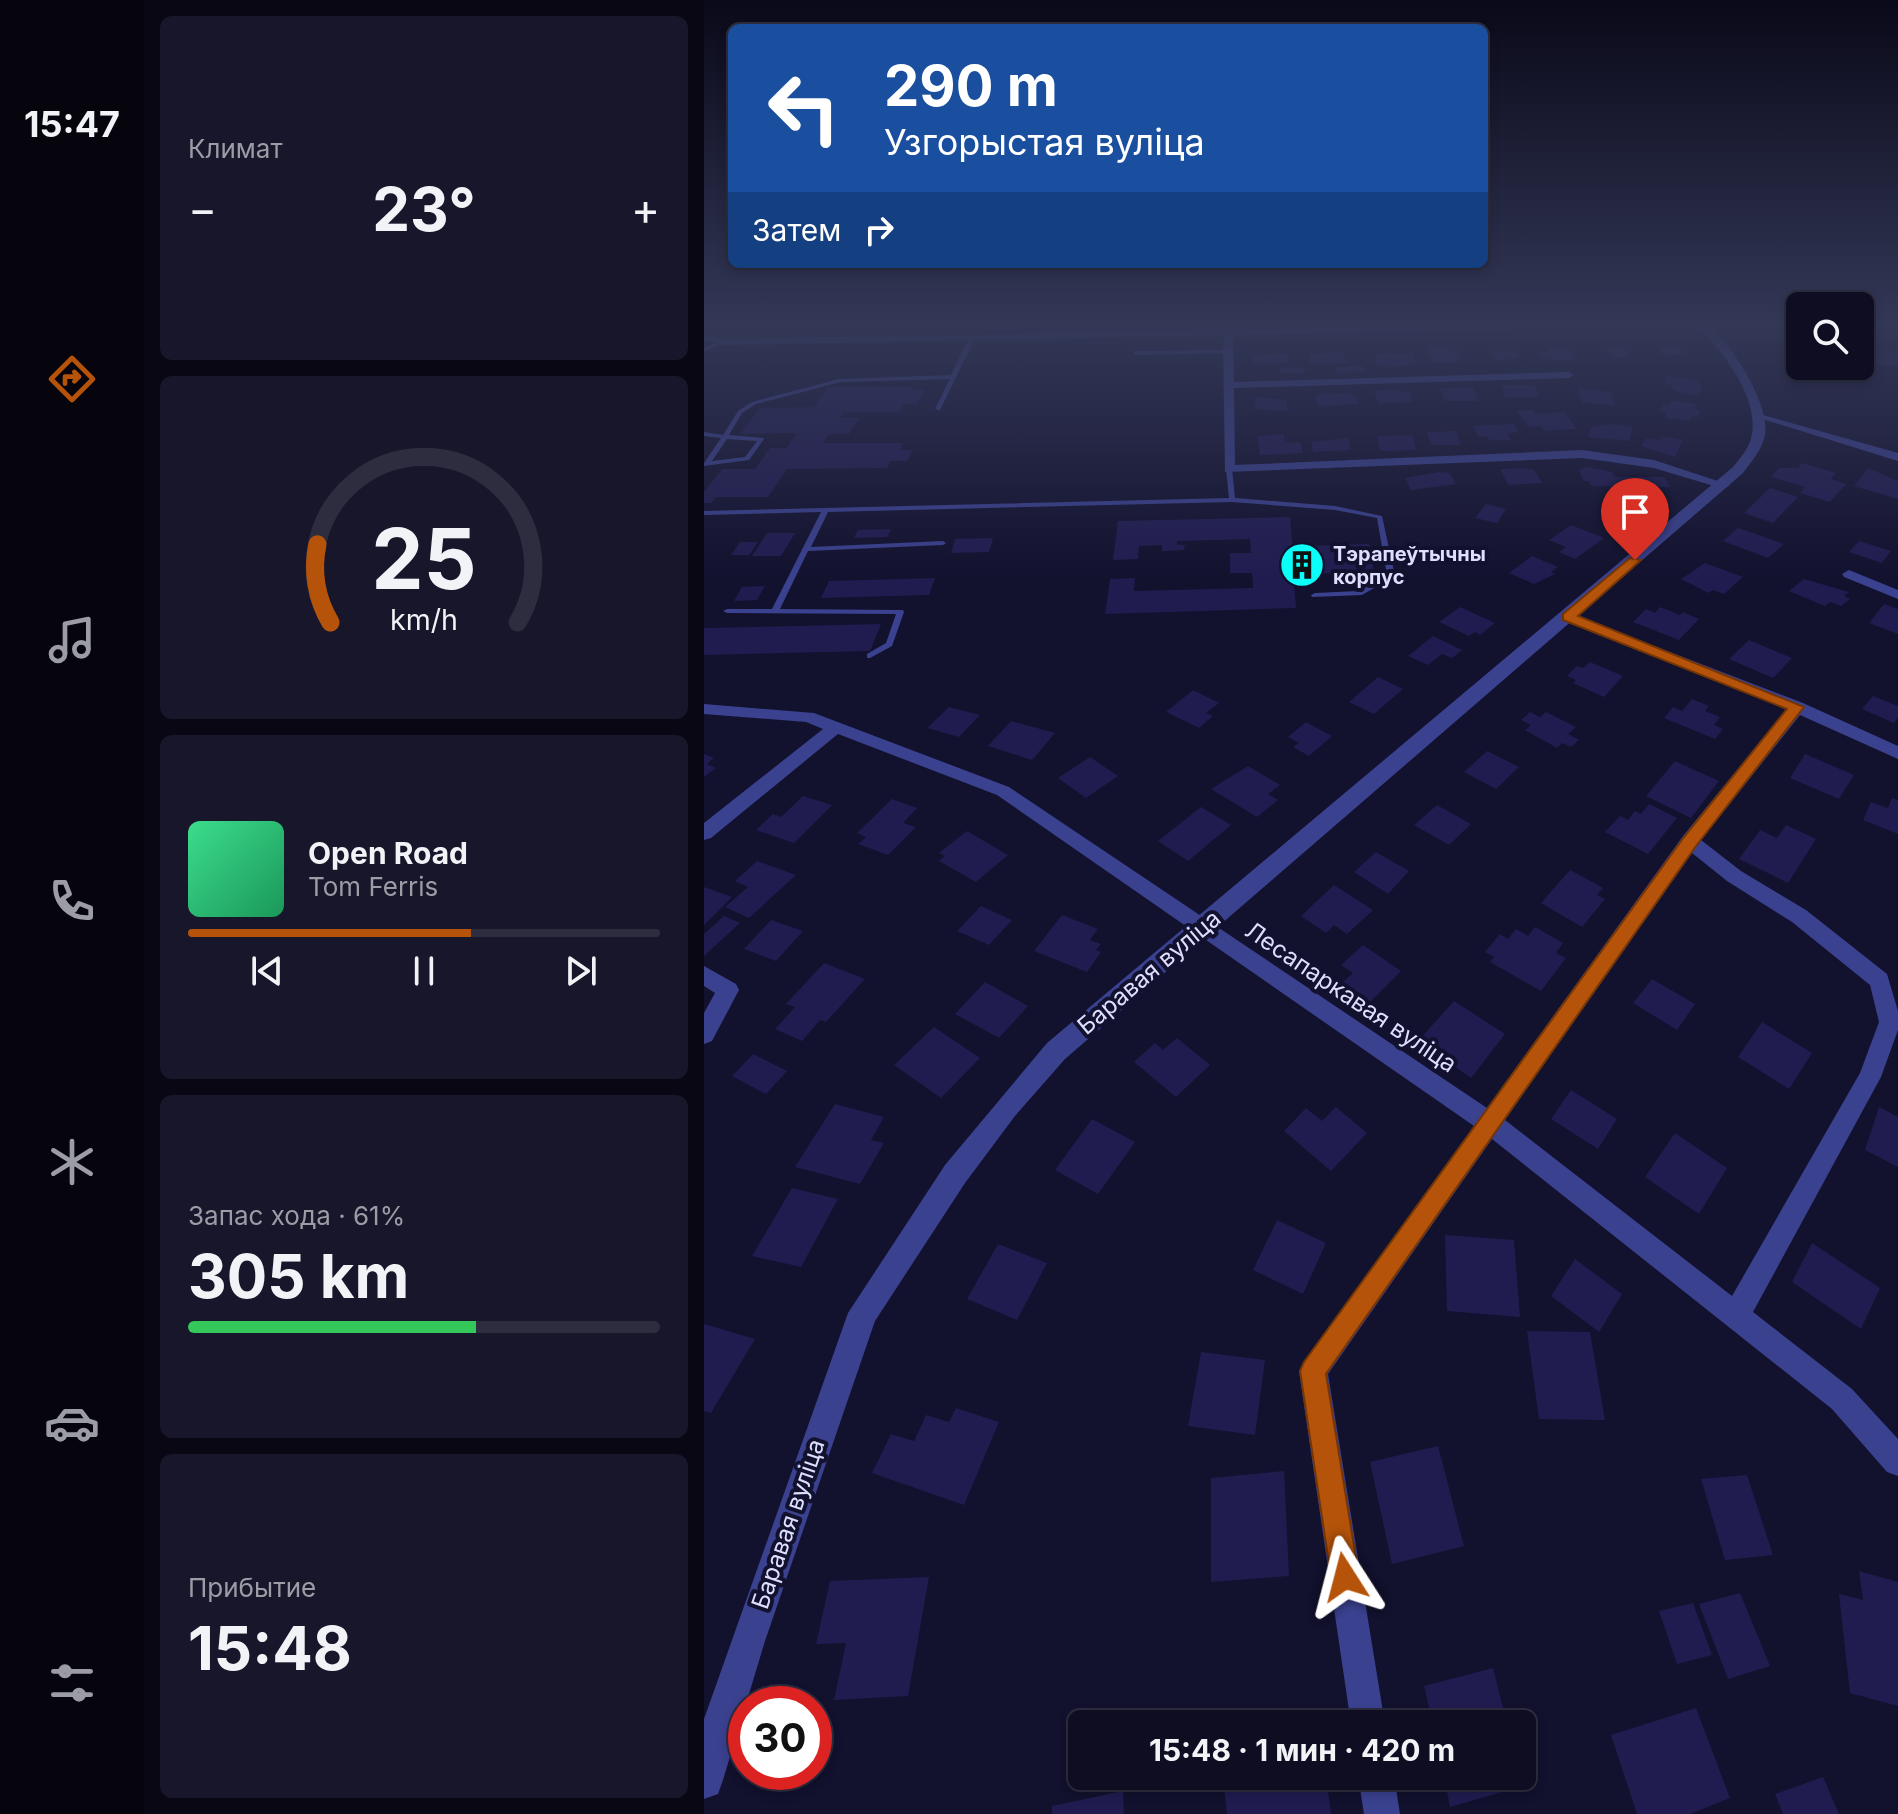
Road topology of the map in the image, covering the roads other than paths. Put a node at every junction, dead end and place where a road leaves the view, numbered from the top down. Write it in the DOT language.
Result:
graph roads {
  1 [pos="741,412"];
  2 [pos="1230,412"];
  3 [pos="1758,412"];
  4 [pos="1760,415"];
  5 [pos="704,434"];
  6 [pos="725,437"];
  7 [pos="1898,457"];
  8 [pos="706,465"];
  9 [pos="1229,469"];
  10 [pos="1724,485"];
  11 [pos="1232,500"];
  12 [pos="825,511"];
  13 [pos="704,513"];
  14 [pos="943,543"];
  15 [pos="806,549"];
  16 [pos="1849,574"];
  17 [pos="1315,595"];
  18 [pos="1898,595"];
  19 [pos="727,611"];
  20 [pos="775,611"];
  21 [pos="1568,617"];
  22 [pos="870,656"];
  23 [pos="1797,707"];
  24 [pos="704,709"];
  25 [pos="836,727"];
  26 [pos="1898,753"];
  27 [pos="704,833"];
  28 [pos="1690,841"];
  29 [pos="1203,928"];
  30 [pos="704,975"];
  31 [pos="704,1034"];
  32 [pos="1491,1124"];
  33 [pos="1735,1318"];
  34 [pos="1898,1461"];
  35 [pos="1366,1710"];
  36 [pos="704,1780"];
  37 [pos="1378,1790"];
  38 [pos="1382,1814"];
  1 -- 6 [label="lane"];
  2 -- 9 [label="street"];
  3 -- 4 [label="street"];
  4 -- 7 [label="street"];
  4 -- 10 [label="street, Баравая вуліца"];
  5 -- 6 [label="lane"];
  6 -- 8 [label="lane"];
  6 -- 8 [label="lane"];
  9 -- 10 [label="street"];
  9 -- 11 [label="lane"];
  10 -- 21 [label="street, Баравая вуліца"];
  11 -- 12 [label="lane"];
  11 -- 17 [label="lane"];
  12 -- 13 [label="lane"];
  12 -- 15 [label="lane"];
  14 -- 15 [label="lane"];
  15 -- 20 [label="lane"];
  16 -- 18 [label="street"];
  19 -- 20 [label="lane"];
  20 -- 22 [label="lane"];
  21 -- 23 [label="street"];
  21 -- 29 [label="street, Баравая вуліца"];
  23 -- 26 [label="street"];
  23 -- 28 [label="street"];
  24 -- 25 [label="street, Лесапаркавая вуліца"];
  25 -- 27 [label="street"];
  25 -- 29 [label="street, Лесапаркавая вуліца"];
  28 -- 32 [label="street"];
  28 -- 33 [label="street"];
  29 -- 32 [label="street, Лесапаркавая вуліца"];
  29 -- 36 [label="street, Баравая вуліца"];
  30 -- 31 [label="street"];
  32 -- 33 [label="street, Лесапаркавая вуліца"];
  32 -- 35 [label="street"];
  33 -- 34 [label="street, Лесапаркавая вуліца"];
  37 -- 38 [label="street"];
}
